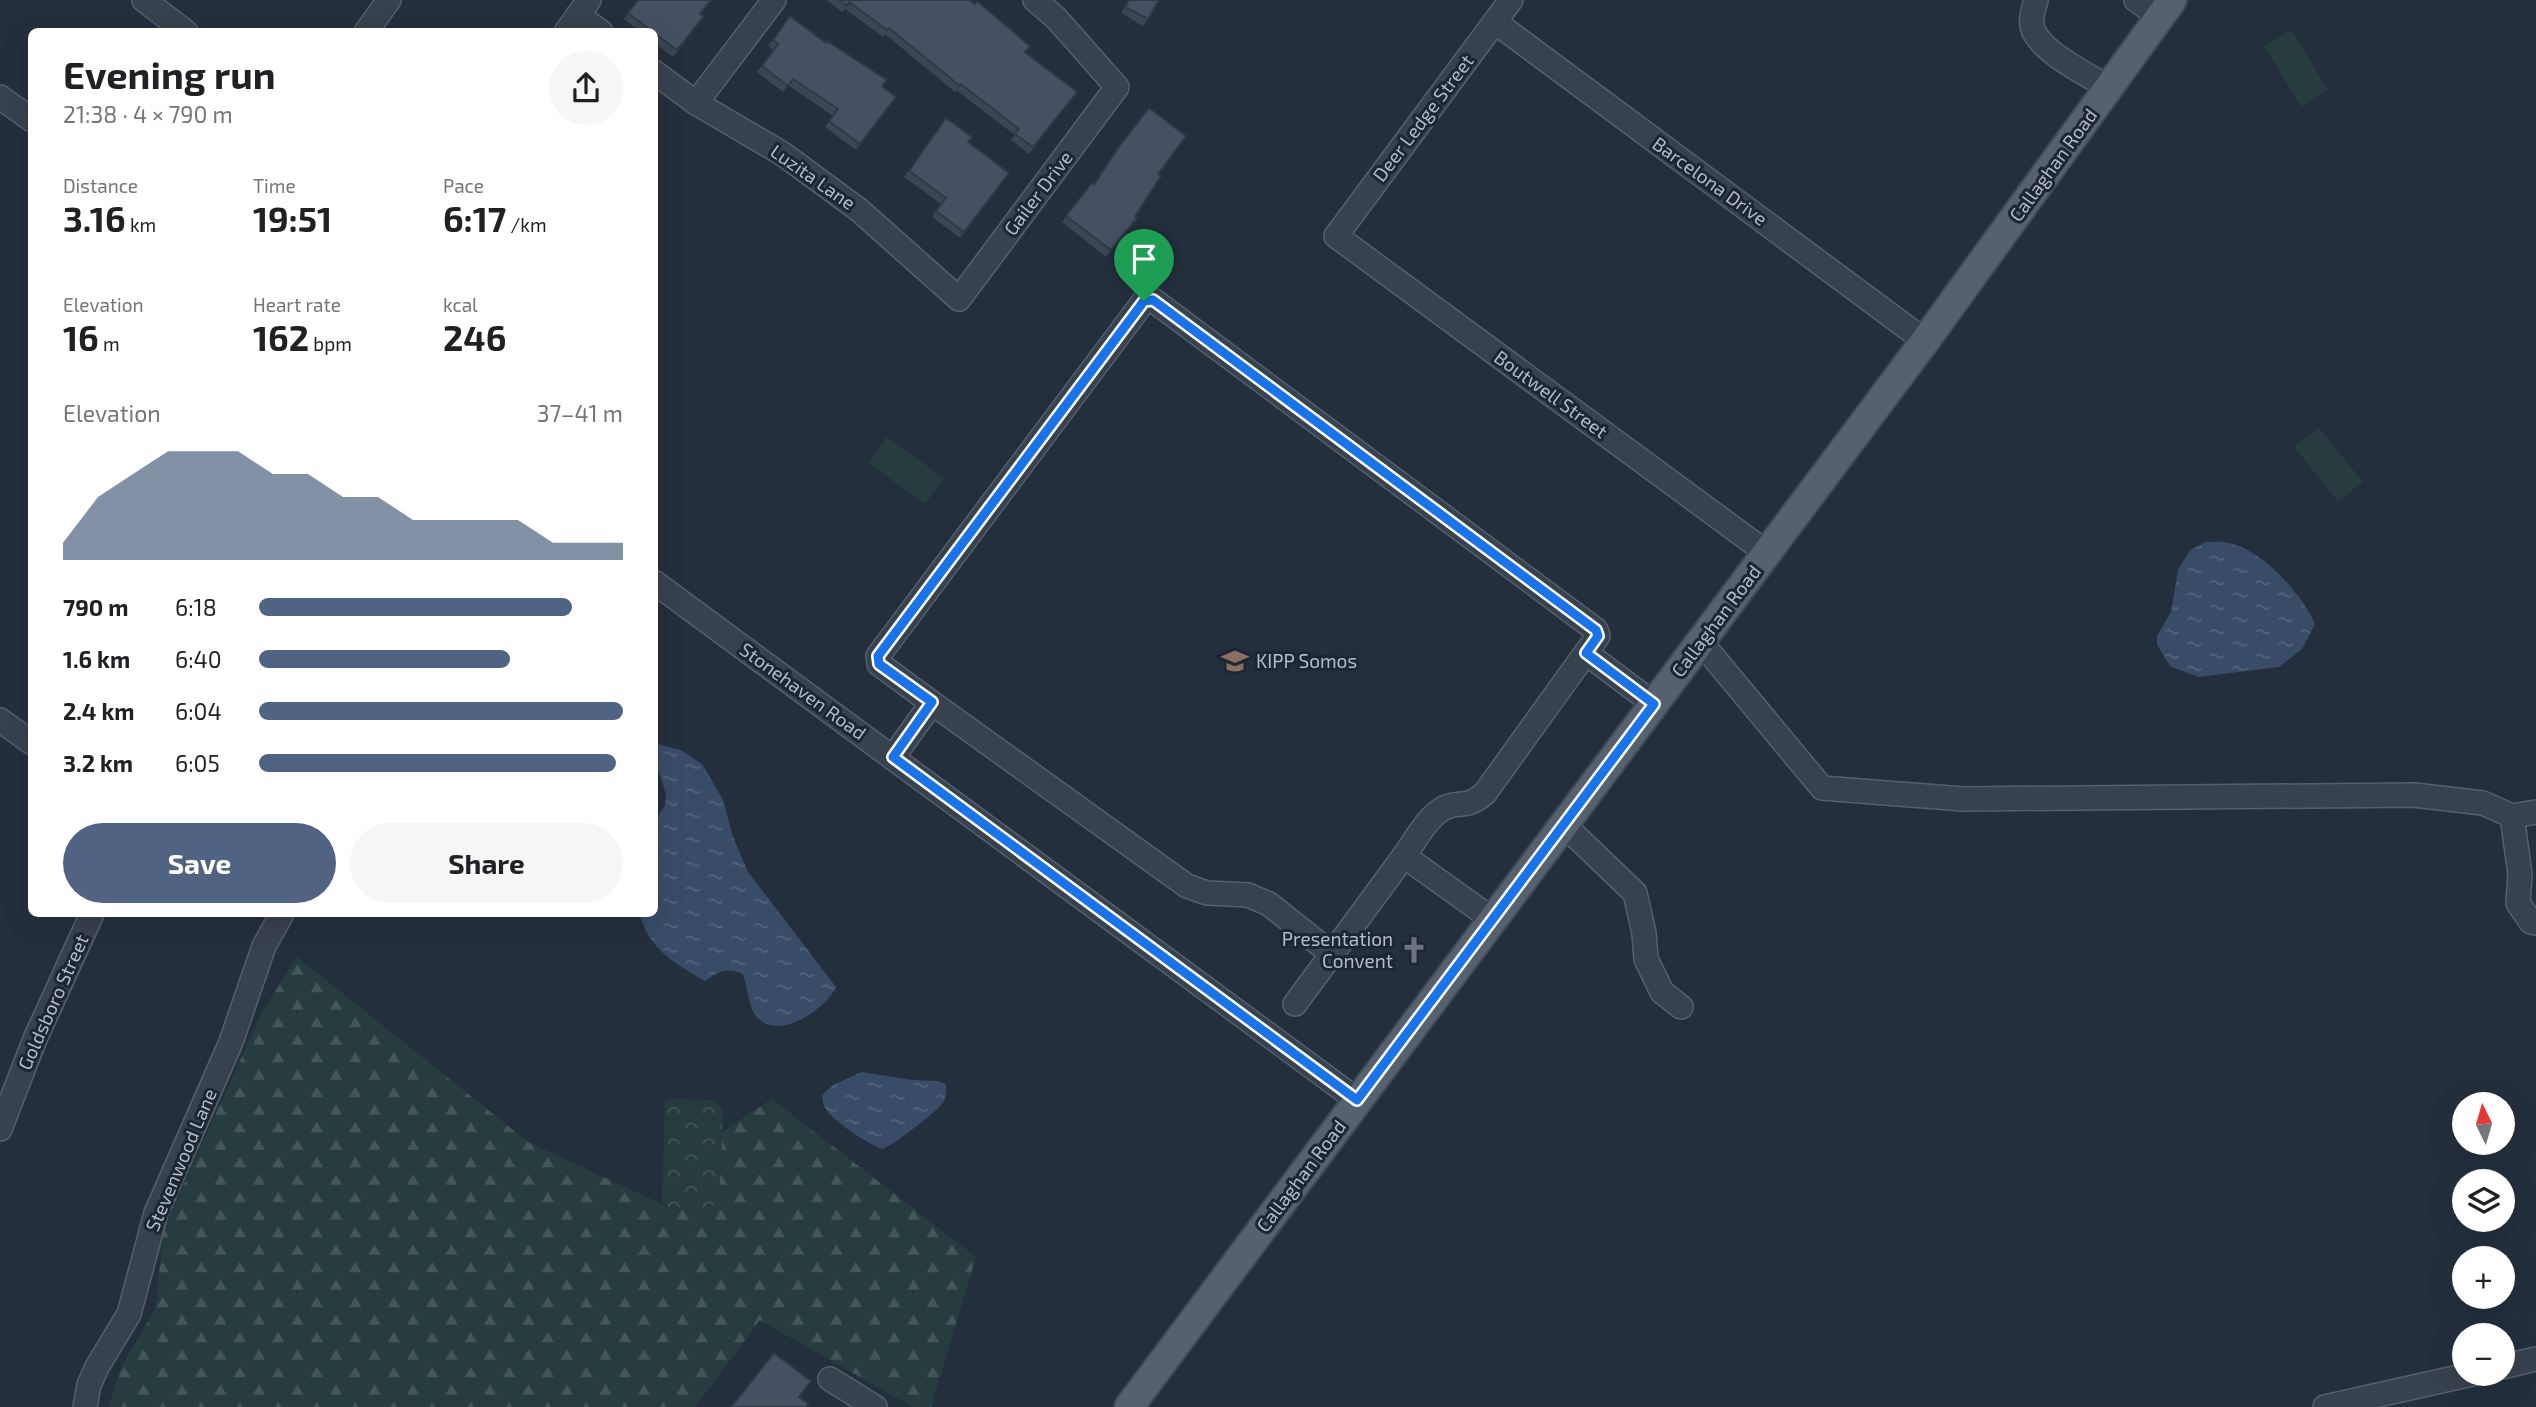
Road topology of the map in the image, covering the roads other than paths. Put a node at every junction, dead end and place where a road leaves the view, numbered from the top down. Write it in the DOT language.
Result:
graph roads {
  1 [pos="144,0"];
  2 [pos="389,0"];
  3 [pos="774,0"];
  4 [pos="1035,0"];
  5 [pos="1511,0"];
  6 [pos="2036,0"];
  7 [pos="2136,0"];
  8 [pos="2166,9"];
  9 [pos="578,15"];
  10 [pos="1494,22"];
  11 [pos="181,28"];
  12 [pos="369,28"];
  13 [pos="596,28"];
  14 [pos="658,75"];
  15 [pos="2109,88"];
  16 [pos="0,97"];
  17 [pos="696,103"];
  18 [pos="28,117"];
  19 [pos="1336,236"];
  20 [pos="959,299"];
  21 [pos="1925,341"];
  22 [pos="1767,553"];
  23 [pos="658,585"];
  24 [pos="1700,641"];
  25 [pos="1586,653"];
  26 [pos="932,702"];
  27 [pos="1654,704"];
  28 [pos="0,720"];
  29 [pos="28,740"];
  30 [pos="893,757"];
  31 [pos="2536,811"];
  32 [pos="2512,816"];
  33 [pos="1563,824"];
  34 [pos="1404,856"];
  35 [pos="91,917"];
  36 [pos="280,917"];
  37 [pos="1492,919"];
  38 [pos="2536,923"];
  39 [pos="1332,954"];
  40 [pos="1295,1004"];
  41 [pos="1681,1007"];
  42 [pos="6,1099"];
  43 [pos="1357,1100"];
  44 [pos="0,1129"];
  45 [pos="2536,1359"];
  46 [pos="2515,1364"];
  47 [pos="2452,1378"];
  48 [pos="830,1379"];
  49 [pos="85,1407"];
  50 [pos="875,1407"];
  51 [pos="1129,1407"];
  52 [pos="2325,1407"];
  1 -- 11 [label="street"];
  2 -- 12 [label="street"];
  3 -- 17 [label="street"];
  4 -- 20 [label="street, Gailer Drive"];
  5 -- 10 [label="street, Deer Ledge Street"];
  6 -- 15 [label="street"];
  7 -- 8 [label="street"];
  8 -- 15 [label="main road, Callaghan Road"];
  9 -- 13 [label="street"];
  10 -- 19 [label="street, Deer Ledge Street"];
  10 -- 21 [label="street, Barcelona Drive"];
  14 -- 17 [label="street, Luzita Lane"];
  15 -- 21 [label="main road, Callaghan Road"];
  16 -- 18 [label="street"];
  17 -- 20 [label="street, Luzita Lane"];
  19 -- 22 [label="street, Boutwell Street"];
  21 -- 22 [label="main road, Callaghan Road"];
  22 -- 24 [label="main road, Callaghan Road"];
  23 -- 30 [label="street, Stonehaven Road"];
  24 -- 27 [label="main road, Callaghan Road"];
  24 -- 32 [label="street"];
  25 -- 26 [label="street"];
  25 -- 27 [label="street"];
  25 -- 34 [label="street"];
  26 -- 30 [label="street"];
  26 -- 39 [label="street"];
  27 -- 33 [label="main road, Callaghan Road"];
  28 -- 29 [label="street"];
  30 -- 43 [label="street, Stonehaven Road"];
  31 -- 32 [label="street"];
  32 -- 38 [label="street"];
  33 -- 37 [label="main road, Callaghan Road"];
  33 -- 41 [label="street"];
  34 -- 37 [label="street"];
  34 -- 39 [label="street"];
  35 -- 42 [label="street, Goldsboro Street"];
  36 -- 49 [label="street, Stevenwood Lane"];
  37 -- 43 [label="main road, Callaghan Road"];
  39 -- 40 [label="street"];
  42 -- 44 [label="street, Goldsboro Street"];
  43 -- 51 [label="main road, Callaghan Road"];
  45 -- 46 [label="street"];
  47 -- 52 [label="street"];
  48 -- 50 [label="street"];
}
